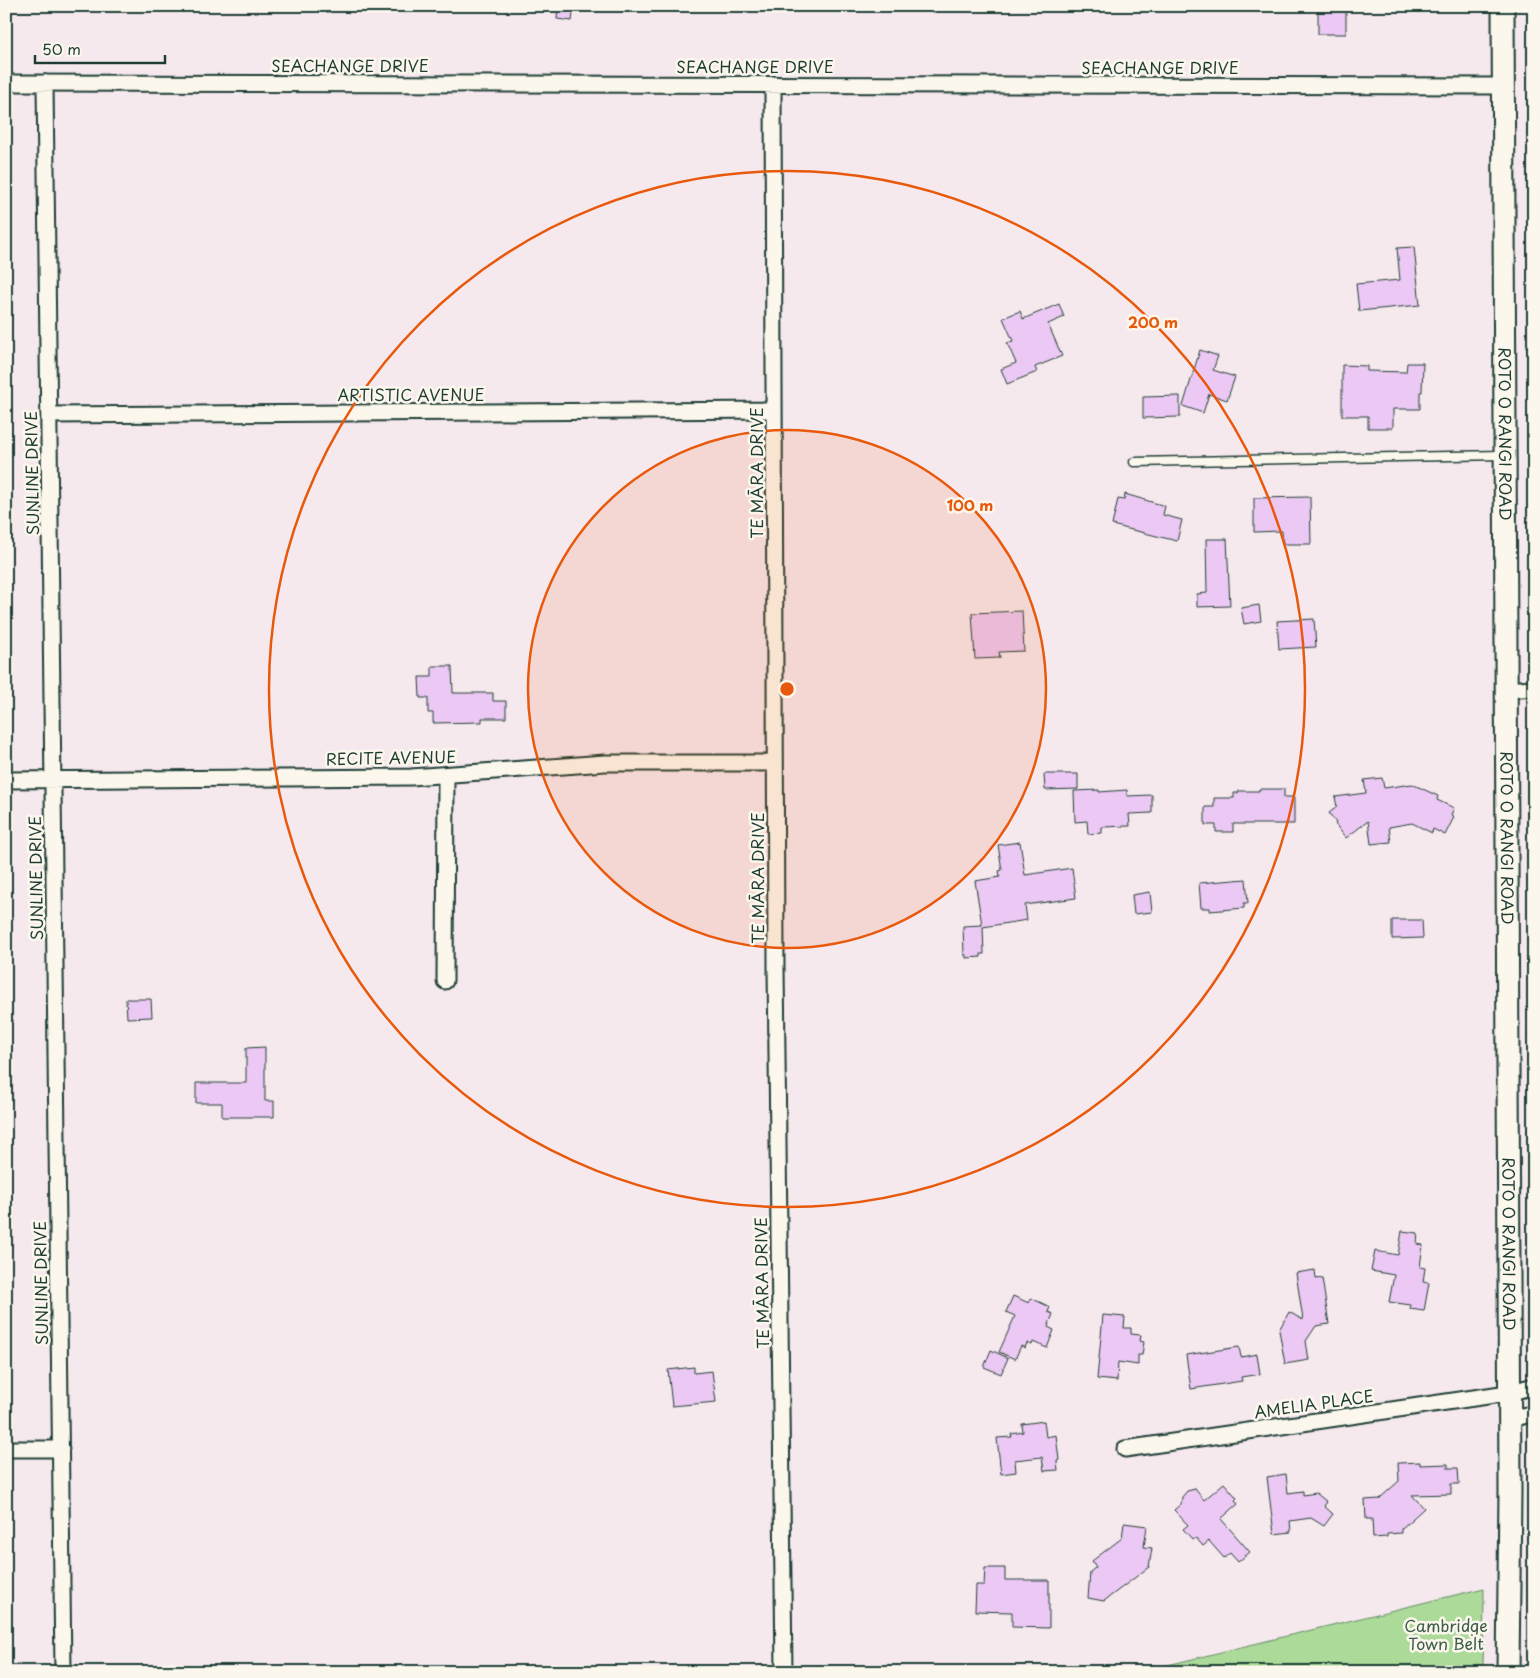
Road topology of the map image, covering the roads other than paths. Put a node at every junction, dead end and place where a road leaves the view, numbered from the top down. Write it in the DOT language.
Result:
graph roads {
  1 [pos="1503,6"];
  2 [pos="6,83"];
  3 [pos="45,83"];
  4 [pos="773,84"];
  5 [pos="1503,86"];
  6 [pos="774,410"];
  7 [pos="49,415"];
  8 [pos="1506,455"];
  9 [pos="1134,462"];
  10 [pos="1534,688"];
  11 [pos="1506,690"];
  12 [pos="776,763"];
  13 [pos="446,776"];
  14 [pos="6,780"];
  15 [pos="52,780"];
  16 [pos="445,981"];
  17 [pos="1534,1386"];
  18 [pos="1508,1393"];
  19 [pos="1534,1413"];
  20 [pos="1508,1420"];
  21 [pos="6,1449"];
  22 [pos="61,1449"];
  23 [pos="1125,1449"];
  24 [pos="63,1672"];
  25 [pos="784,1672"];
  26 [pos="1508,1672"];
  1 -- 5 [label="street, ROTO O RANGI ROAD"];
  2 -- 3 [label="street, SEACHANGE DRIVE"];
  3 -- 4 [label="street, SEACHANGE DRIVE"];
  3 -- 7 [label="street, SUNLINE DRIVE"];
  4 -- 5 [label="street, SEACHANGE DRIVE"];
  4 -- 6 [label="street, TE MĀRA DRIVE"];
  5 -- 8 [label="street, ROTO O RANGI ROAD"];
  6 -- 7 [label="street, ARTISTIC AVENUE"];
  6 -- 12 [label="street, TE MĀRA DRIVE"];
  7 -- 15 [label="street, SUNLINE DRIVE"];
  8 -- 9 [label="lane"];
  8 -- 11 [label="street, ROTO O RANGI ROAD"];
  10 -- 11 [label="street"];
  11 -- 18 [label="street, ROTO O RANGI ROAD"];
  12 -- 13 [label="street, RECITE AVENUE"];
  12 -- 25 [label="street, TE MĀRA DRIVE"];
  13 -- 15 [label="street, RECITE AVENUE"];
  13 -- 16 [label="street"];
  14 -- 15 [label="street, RECITE AVENUE"];
  15 -- 22 [label="street, SUNLINE DRIVE"];
  17 -- 18 [label="street, AMELIA PLACE"];
  18 -- 20 [label="street, ROTO O RANGI ROAD"];
  18 -- 23 [label="street, AMELIA PLACE"];
  19 -- 20 [label="street"];
  20 -- 26 [label="street, ROTO O RANGI ROAD"];
  21 -- 22 [label="street"];
  22 -- 24 [label="street, SUNLINE DRIVE"];
}
